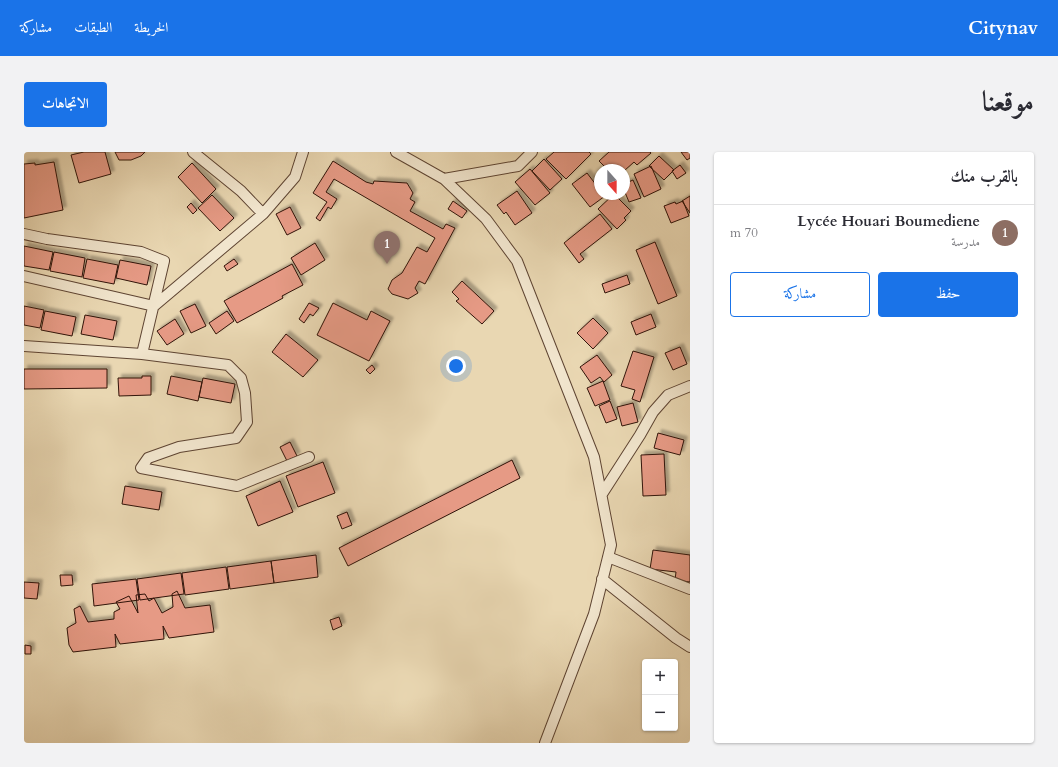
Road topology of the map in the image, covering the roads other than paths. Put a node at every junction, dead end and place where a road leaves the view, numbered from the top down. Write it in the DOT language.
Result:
graph roads {
  1 [pos="193,152"];
  2 [pos="303,152"];
  3 [pos="396,152"];
  4 [pos="532,152"];
  5 [pos="444,179"];
  6 [pos="262,214"];
  7 [pos="24,234"];
  8 [pos="24,276"];
  9 [pos="154,306"];
  10 [pos="24,346"];
  11 [pos="142,354"];
  12 [pos="690,386"];
  13 [pos="309,457"];
  14 [pos="602,494"];
  15 [pos="608,557"];
  16 [pos="602,579"];
  17 [pos="690,589"];
  18 [pos="690,647"];
  19 [pos="545,743"];
  1 -- 6 [label="street"];
  2 -- 6 [label="street"];
  3 -- 5 [label="street"];
  4 -- 5 [label="street"];
  5 -- 14 [label="street"];
  6 -- 9 [label="street"];
  7 -- 9 [label="street"];
  8 -- 9 [label="street"];
  9 -- 11 [label="street"];
  10 -- 11 [label="street"];
  11 -- 13 [label="street"];
  12 -- 14 [label="street"];
  14 -- 15 [label="street"];
  15 -- 16 [label="street"];
  15 -- 17 [label="street"];
  16 -- 18 [label="street"];
  16 -- 19 [label="street"];
}
